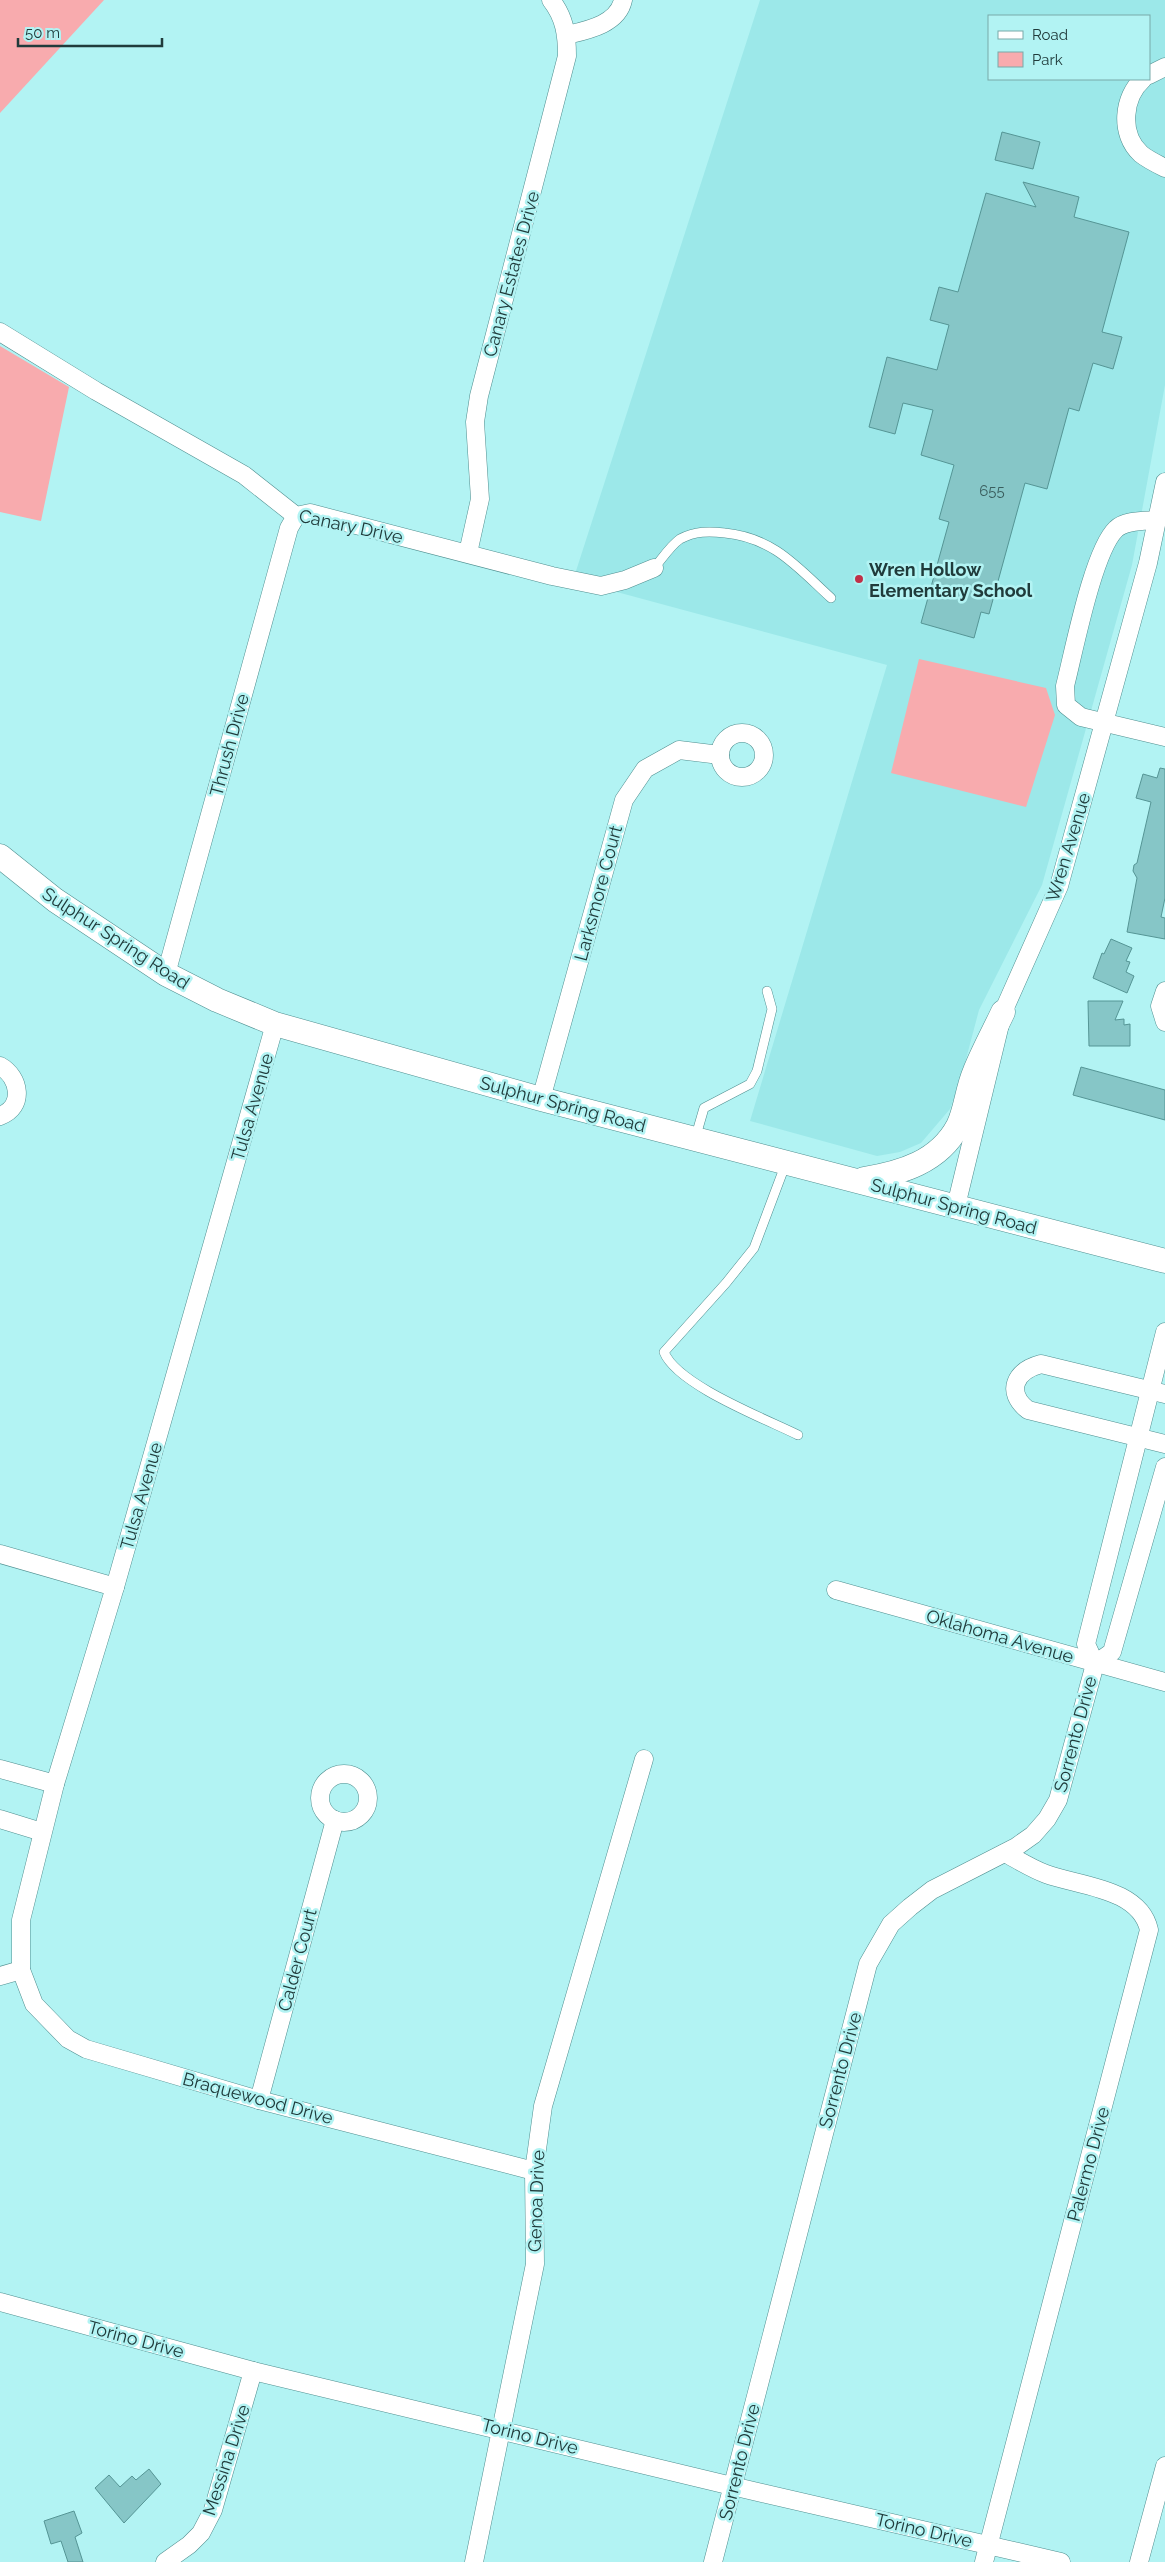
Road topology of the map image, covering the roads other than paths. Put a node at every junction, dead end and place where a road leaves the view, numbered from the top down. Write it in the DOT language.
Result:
graph roads {
  1 [pos="552,0"];
  2 [pos="622,0"];
  3 [pos="568,35"];
  4 [pos="1165,67"];
  5 [pos="1150,74"];
  6 [pos="1142,80"];
  7 [pos="1165,168"];
  8 [pos="0,332"];
  9 [pos="1165,482"];
  10 [pos="296,516"];
  11 [pos="1157,520"];
  12 [pos="468,553"];
  13 [pos="654,568"];
  14 [pos="831,598"];
  15 [pos="1105,722"];
  16 [pos="1165,737"];
  17 [pos="720,755"];
  18 [pos="0,856"];
  19 [pos="166,974"];
  20 [pos="767,991"];
  21 [pos="1165,991"];
  22 [pos="1003,1012"];
  23 [pos="1165,1022"];
  24 [pos="275,1024"];
  25 [pos="0,1066"];
  26 [pos="542,1100"];
  27 [pos="0,1116"];
  28 [pos="695,1139"];
  29 [pos="786,1162"];
  30 [pos="858,1181"];
  31 [pos="956,1206"];
  32 [pos="1165,1261"];
  33 [pos="1165,1332"];
  34 [pos="1158,1392"];
  35 [pos="798,1435"];
  36 [pos="1137,1439"];
  37 [pos="1165,1444"];
  38 [pos="1165,1467"];
  39 [pos="0,1554"];
  40 [pos="115,1587"];
  41 [pos="836,1590"];
  42 [pos="1095,1664"];
  43 [pos="1165,1682"];
  44 [pos="644,1760"];
  45 [pos="0,1769"];
  46 [pos="55,1784"];
  47 [pos="0,1819"];
  48 [pos="335,1820"];
  49 [pos="42,1832"];
  50 [pos="1005,1852"];
  51 [pos="21,1970"];
  52 [pos="0,1976"];
  53 [pos="259,2100"];
  54 [pos="534,2171"];
  55 [pos="0,2302"];
  56 [pos="254,2371"];
  57 [pos="502,2429"];
  58 [pos="1165,2466"];
  59 [pos="732,2486"];
  60 [pos="988,2544"];
  61 [pos="166,2562"];
  62 [pos="474,2562"];
  63 [pos="713,2562"];
  64 [pos="984,2562"];
  65 [pos="1061,2562"];
  66 [pos="1139,2562"];
  1 -- 3 [label="street, Canary Estates Drive"];
  2 -- 3 [label="street"];
  3 -- 12 [label="street, Canary Estates Drive"];
  4 -- 5 [label="street"];
  6 -- 7 [label="street"];
  8 -- 10 [label="street, Canary Drive"];
  9 -- 11 [label="street, Wren Avenue"];
  10 -- 12 [label="street, Canary Drive"];
  10 -- 19 [label="street, Thrush Drive"];
  11 -- 15 [label="street, Wren Avenue"];
  11 -- 15 [label="street"];
  12 -- 13 [label="street, Canary Drive"];
  13 -- 14 [label="lane"];
  15 -- 16 [label="street"];
  15 -- 22 [label="street, Wren Avenue"];
  17 -- 26 [label="street, Larksmore Court"];
  18 -- 19 [label="main road, Sulphur Spring Road"];
  19 -- 24 [label="main road, Sulphur Spring Road"];
  20 -- 28 [label="lane"];
  21 -- 23 [label="street"];
  22 -- 30 [label="main road"];
  22 -- 31 [label="street, Wren Avenue"];
  24 -- 26 [label="main road, Sulphur Spring Road"];
  24 -- 40 [label="street, Tulsa Avenue"];
  25 -- 27 [label="street"];
  26 -- 28 [label="main road, Sulphur Spring Road"];
  28 -- 29 [label="main road, Sulphur Spring Road"];
  29 -- 30 [label="main road, Sulphur Spring Road"];
  29 -- 35 [label="lane"];
  30 -- 31 [label="main road, Sulphur Spring Road"];
  31 -- 32 [label="main road, Sulphur Spring Road"];
  33 -- 34 [label="street, Sorrento Drive"];
  34 -- 36 [label="street, Sorrento Drive"];
  34 -- 36 [label="street"];
  36 -- 37 [label="street"];
  36 -- 42 [label="street, Sorrento Drive"];
  38 -- 42 [label="street, Sorrento Drive"];
  39 -- 40 [label="street"];
  40 -- 46 [label="street, Tulsa Avenue"];
  41 -- 42 [label="street, Oklahoma Avenue"];
  42 -- 43 [label="street, Oklahoma Avenue"];
  42 -- 50 [label="street, Sorrento Drive"];
  44 -- 54 [label="street, Genoa Drive"];
  45 -- 46 [label="street"];
  46 -- 49 [label="street, Tulsa Avenue"];
  47 -- 49 [label="street"];
  48 -- 53 [label="street, Calder Court"];
  49 -- 51 [label="street, Tulsa Avenue"];
  50 -- 59 [label="street, Sorrento Drive"];
  50 -- 60 [label="street, Palermo Drive"];
  51 -- 52 [label="street"];
  51 -- 53 [label="street, Braquewood Drive"];
  53 -- 54 [label="street, Braquewood Drive"];
  54 -- 57 [label="street, Genoa Drive"];
  55 -- 56 [label="street, Torino Drive"];
  56 -- 57 [label="street, Torino Drive"];
  56 -- 61 [label="street, Messina Drive"];
  57 -- 59 [label="street, Torino Drive"];
  57 -- 62 [label="street, Genoa Drive"];
  58 -- 66 [label="street"];
  59 -- 60 [label="street, Torino Drive"];
  59 -- 63 [label="street, Sorrento Drive"];
  60 -- 64 [label="street, Palermo Drive"];
  60 -- 65 [label="street, Torino Drive"];
}
